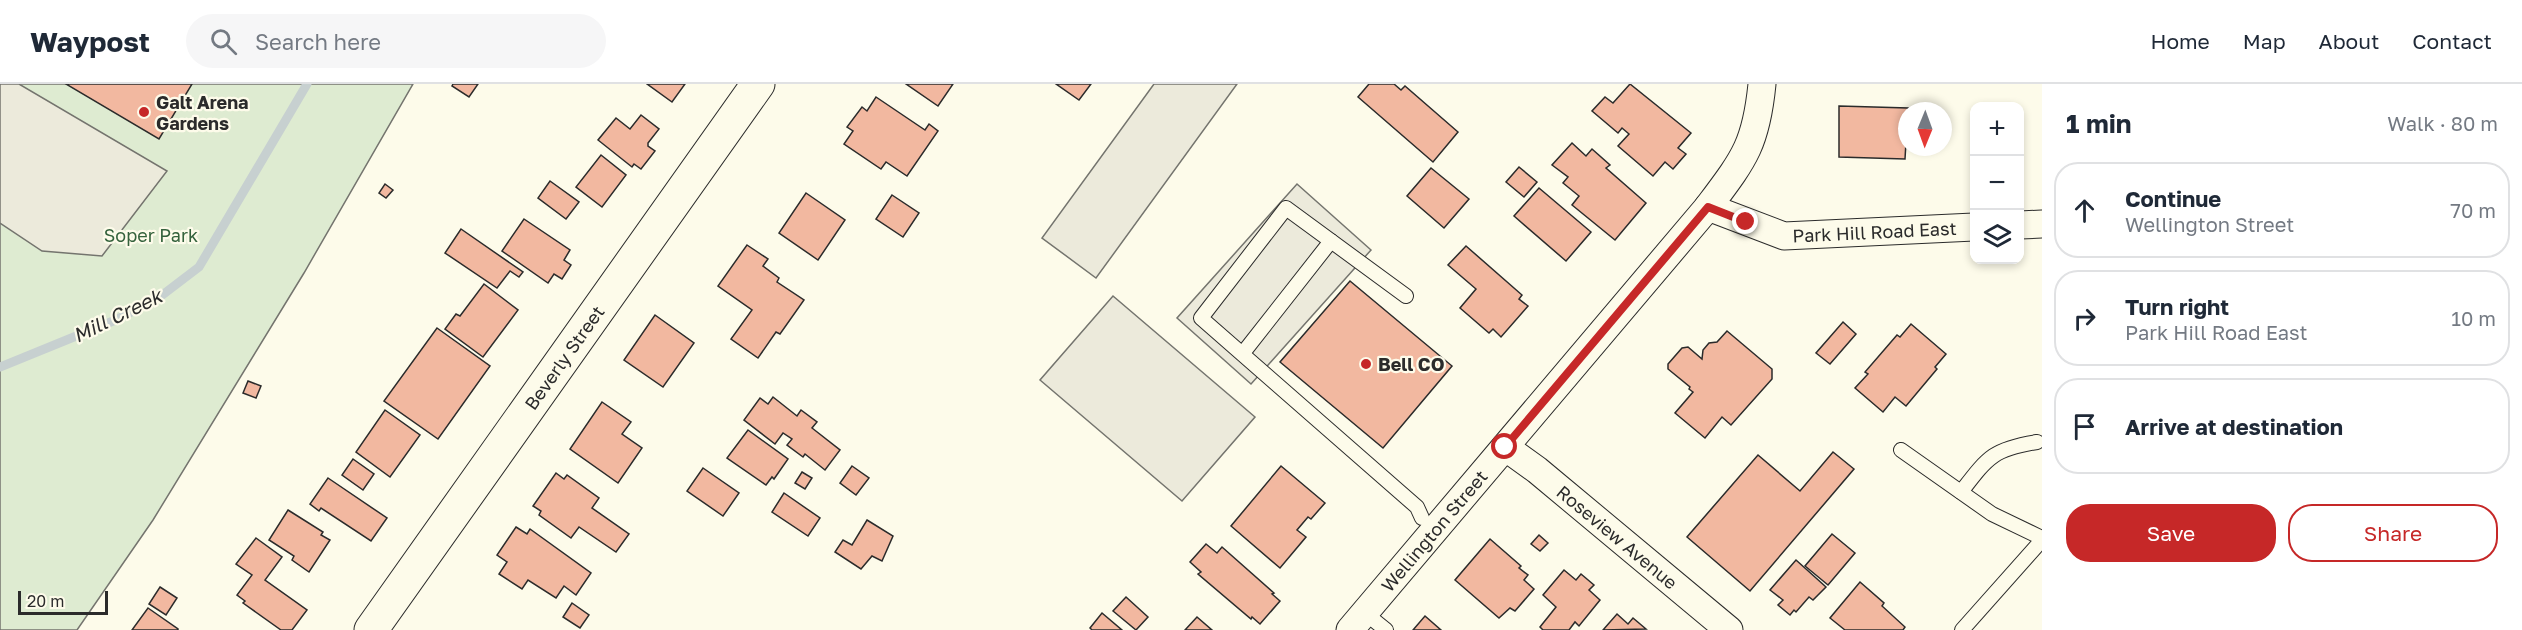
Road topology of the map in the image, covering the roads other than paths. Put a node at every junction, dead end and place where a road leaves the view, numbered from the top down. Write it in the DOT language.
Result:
graph roads {
  1 [pos="758,84"];
  2 [pos="1762,84"];
  3 [pos="1708,207"];
  4 [pos="2042,224"];
  5 [pos="2024,225"];
  6 [pos="1970,228"];
  7 [pos="1331,241"];
  8 [pos="1406,296"];
  9 [pos="1243,353"];
  10 [pos="2037,442"];
  11 [pos="1505,447"];
  12 [pos="1901,450"];
  13 [pos="1961,492"];
  14 [pos="1422,518"];
  15 [pos="2042,539"];
  16 [pos="1357,621"];
  17 [pos="1725,628"];
  18 [pos="371,630"];
  19 [pos="1386,630"];
  20 [pos="1962,630"];
  1 -- 18 [label="street, Beverly Street"];
  2 -- 3 [label="street, Wellington Street"];
  3 -- 6 [label="street, Park Hill Road East"];
  3 -- 11 [label="street, Wellington Street"];
  4 -- 5 [label="street"];
  7 -- 8 [label="lane"];
  7 -- 9 [label="lane"];
  7 -- 9 [label="lane"];
  9 -- 14 [label="lane"];
  10 -- 13 [label="lane"];
  11 -- 16 [label="street, Wellington Street"];
  11 -- 17 [label="street, Roseview Avenue"];
  12 -- 13 [label="lane"];
  13 -- 15 [label="lane"];
  15 -- 20 [label="lane"];
  16 -- 19 [label="lane"];
}
